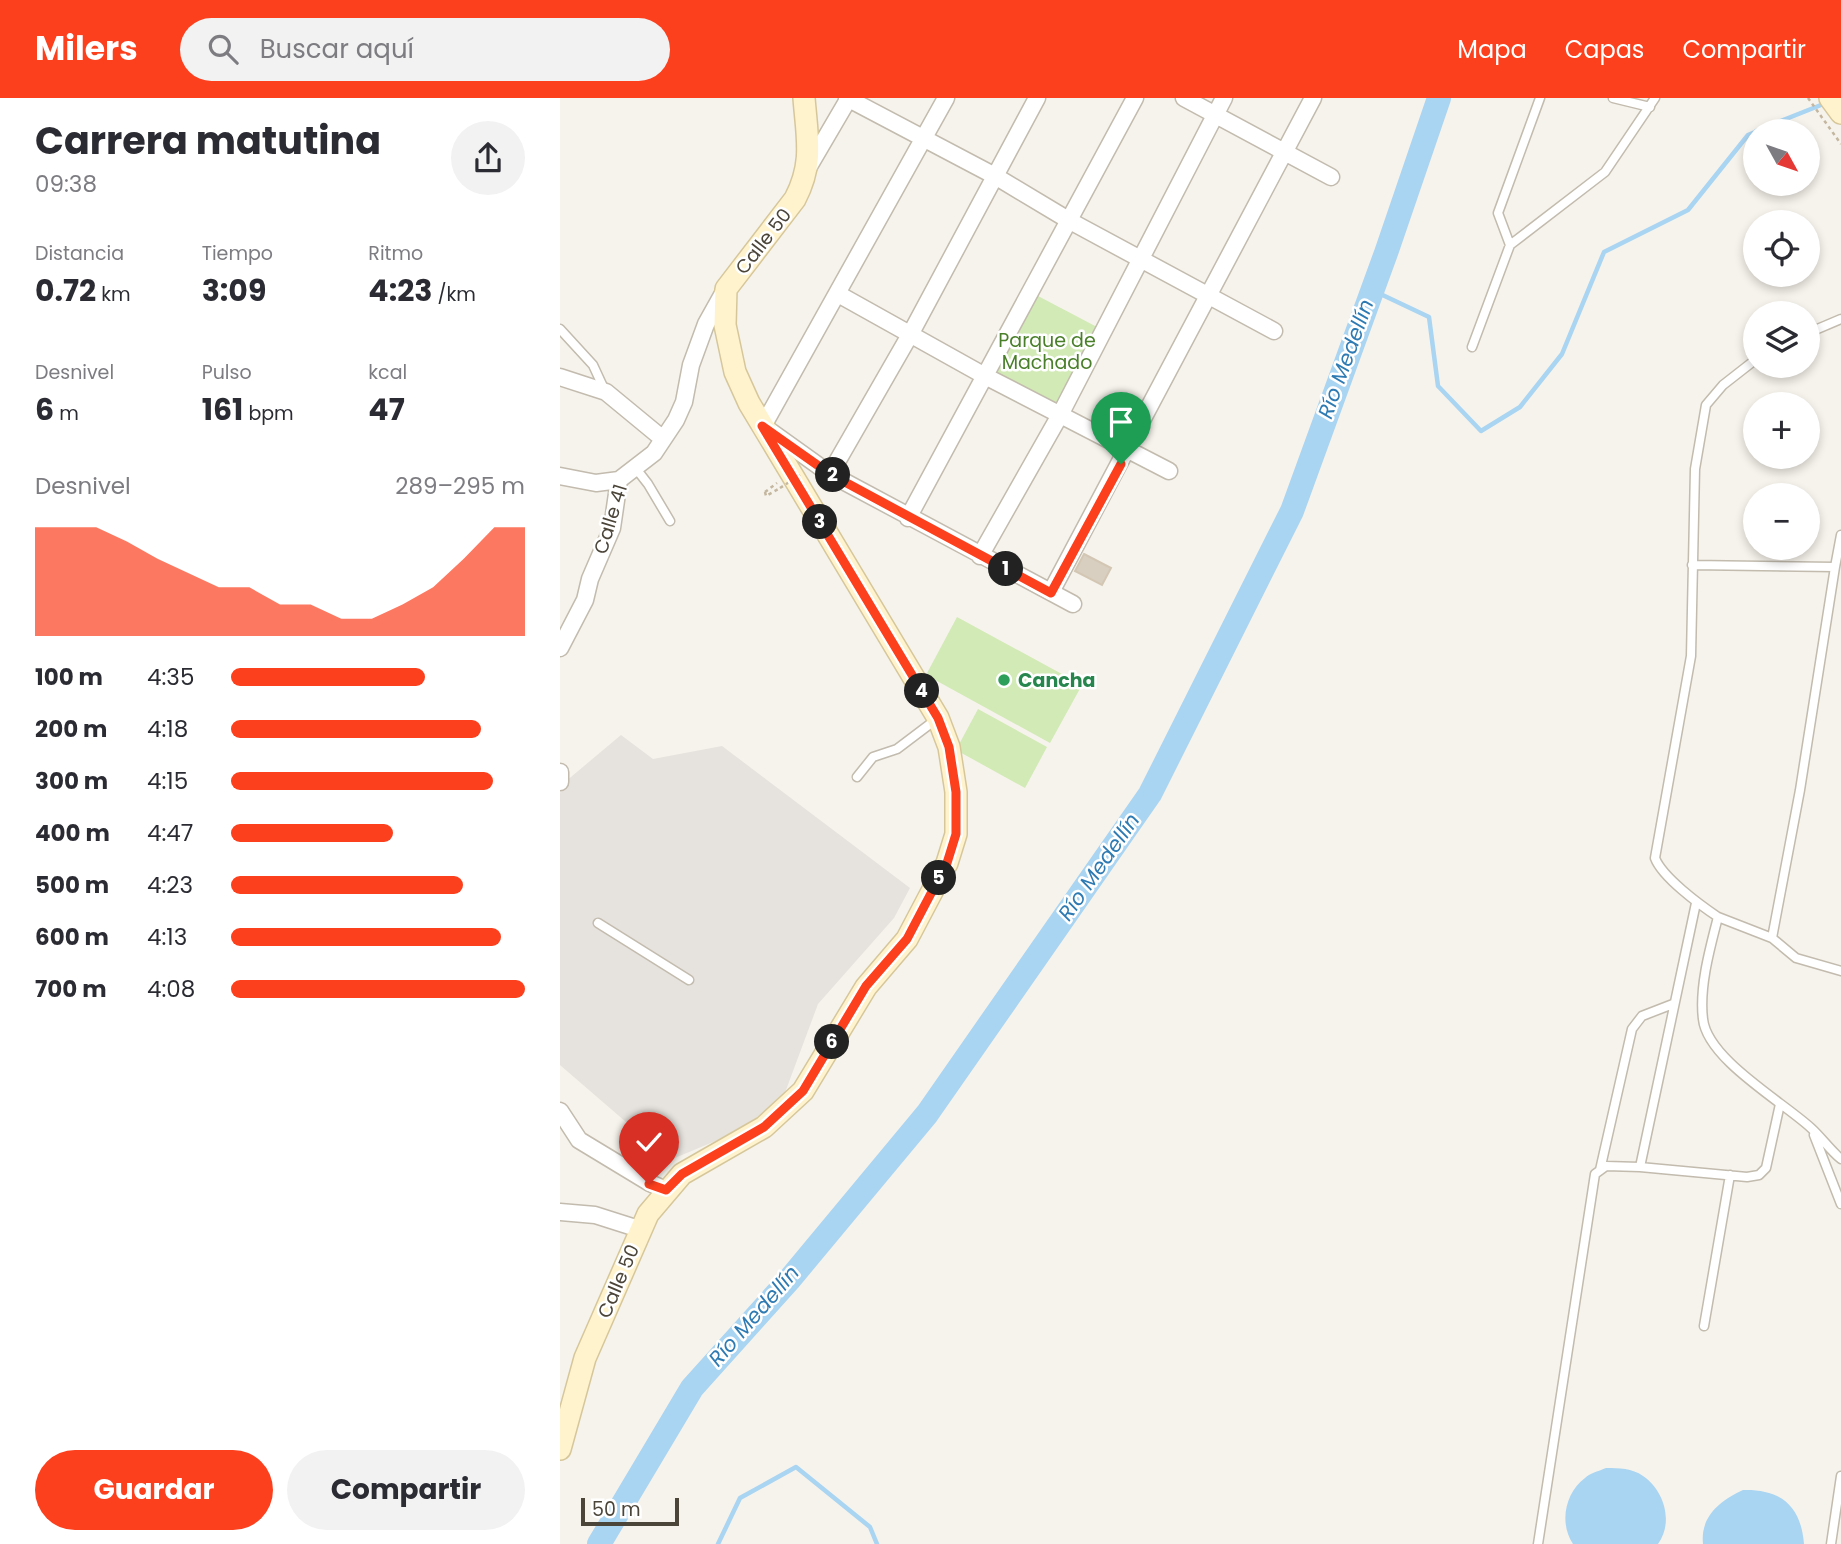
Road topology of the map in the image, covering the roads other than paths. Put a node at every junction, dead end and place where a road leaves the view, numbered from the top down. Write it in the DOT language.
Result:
graph roads {
  1 [pos="804,98"];
  2 [pos="848,98"];
  3 [pos="946,98"];
  4 [pos="1037,98"];
  5 [pos="1135,98"];
  6 [pos="1184,98"];
  7 [pos="1224,98"];
  8 [pos="1313,98"];
  9 [pos="1540,98"];
  10 [pos="1613,98"];
  11 [pos="1655,98"];
  12 [pos="1829,98"];
  13 [pos="1650,107"];
  14 [pos="1841,113"];
  15 [pos="1216,115"];
  16 [pos="924,140"];
  17 [pos="1284,153"];
  18 [pos="808,168"];
  19 [pos="995,176"];
  20 [pos="1331,177"];
  21 [pos="1070,221"];
  22 [pos="1510,245"];
  23 [pos="1142,257"];
  24 [pos="726,289"];
  25 [pos="838,294"];
  26 [pos="1210,294"];
  27 [pos="1841,319"];
  28 [pos="1820,327"];
  29 [pos="560,328"];
  30 [pos="1274,331"];
  31 [pos="911,333"];
  32 [pos="1472,348"];
  33 [pos="1743,369"];
  34 [pos="985,376"];
  35 [pos="560,377"];
  36 [pos="606,392"];
  37 [pos="1059,415"];
  38 [pos="762,426"];
  39 [pos="663,439"];
  40 [pos="1127,451"];
  41 [pos="634,466"];
  42 [pos="1169,471"];
  43 [pos="830,474"];
  44 [pos="560,476"];
  45 [pos="619,480"];
  46 [pos="908,518"];
  47 [pos="670,521"];
  48 [pos="1841,535"];
  49 [pos="980,556"];
  50 [pos="1692,565"];
  51 [pos="1835,566"];
  52 [pos="1051,593"];
  53 [pos="1073,604"];
  54 [pos="566,624"];
  55 [pos="560,648"];
  56 [pos="938,718"];
  57 [pos="560,772"];
  58 [pos="857,777"];
  59 [pos="560,782"];
  60 [pos="1696,902"];
  61 [pos="1718,918"];
  62 [pos="598,923"];
  63 [pos="1772,938"];
  64 [pos="1841,971"];
  65 [pos="689,980"];
  66 [pos="1673,1004"];
  67 [pos="1780,1104"];
  68 [pos="560,1111"];
  69 [pos="1812,1129"];
  70 [pos="1841,1159"];
  71 [pos="1640,1167"];
  72 [pos="1600,1170"];
  73 [pos="1730,1175"];
  74 [pos="666,1190"];
  75 [pos="1841,1204"];
  76 [pos="560,1212"];
  77 [pos="639,1229"];
  78 [pos="1704,1326"];
  79 [pos="560,1449"];
  80 [pos="1841,1476"];
  81 [pos="1538,1544"];
  82 [pos="1831,1544"];
  1 -- 18 [label="main road, Calle 50"];
  2 -- 16 [label="street"];
  2 -- 18 [label="street"];
  3 -- 16 [label="street"];
  4 -- 19 [label="street"];
  5 -- 21 [label="street"];
  6 -- 15 [label="street"];
  7 -- 15 [label="street"];
  8 -- 17 [label="street"];
  9 -- 22 [label="lane"];
  10 -- 13 [label="lane"];
  11 -- 13 [label="lane"];
  12 -- 14 [label="main road"];
  13 -- 22 [label="lane"];
  15 -- 17 [label="street"];
  15 -- 23 [label="street"];
  16 -- 19 [label="street"];
  16 -- 25 [label="street"];
  17 -- 20 [label="street"];
  17 -- 26 [label="street"];
  18 -- 24 [label="main road, Calle 50"];
  19 -- 21 [label="street"];
  19 -- 31 [label="street"];
  21 -- 23 [label="street"];
  21 -- 34 [label="street"];
  22 -- 32 [label="lane"];
  23 -- 26 [label="street"];
  23 -- 37 [label="street"];
  24 -- 38 [label="main road, Calle 50"];
  24 -- 39 [label="street, Calle 41"];
  25 -- 31 [label="street"];
  25 -- 38 [label="street"];
  26 -- 30 [label="street"];
  26 -- 40 [label="street"];
  27 -- 28 [label="lane"];
  29 -- 36 [label="lane"];
  31 -- 34 [label="street"];
  31 -- 43 [label="street"];
  33 -- 50 [label="lane"];
  34 -- 37 [label="street"];
  34 -- 46 [label="street"];
  35 -- 36 [label="street"];
  36 -- 39 [label="street"];
  37 -- 40 [label="street"];
  37 -- 49 [label="street"];
  38 -- 43 [label="street"];
  38 -- 56 [label="main road, Calle 50"];
  39 -- 41 [label="street, Calle 41"];
  40 -- 42 [label="street"];
  40 -- 52 [label="street"];
  41 -- 45 [label="street, Calle 41"];
  41 -- 47 [label="lane"];
  43 -- 46 [label="street"];
  44 -- 45 [label="street"];
  45 -- 54 [label="street, Calle 41"];
  46 -- 49 [label="street"];
  48 -- 51 [label="lane"];
  49 -- 52 [label="street"];
  50 -- 51 [label="lane"];
  50 -- 60 [label="lane"];
  51 -- 63 [label="lane"];
  52 -- 53 [label="street"];
  54 -- 55 [label="street, Calle 41"];
  56 -- 58 [label="lane"];
  56 -- 74 [label="main road, Calle 50"];
  57 -- 59 [label="street"];
  60 -- 61 [label="lane"];
  60 -- 66 [label="lane"];
  61 -- 63 [label="lane"];
  61 -- 67 [label="lane"];
  62 -- 65 [label="lane"];
  63 -- 64 [label="lane"];
  66 -- 71 [label="lane"];
  66 -- 72 [label="lane"];
  67 -- 69 [label="lane"];
  67 -- 73 [label="lane"];
  68 -- 74 [label="street"];
  69 -- 70 [label="lane"];
  69 -- 75 [label="lane"];
  71 -- 72 [label="lane"];
  71 -- 73 [label="lane"];
  72 -- 81 [label="lane"];
  73 -- 78 [label="lane"];
  74 -- 77 [label="main road, Calle 50"];
  76 -- 77 [label="street"];
  77 -- 79 [label="main road, Calle 50"];
  80 -- 82 [label="lane"];
}
